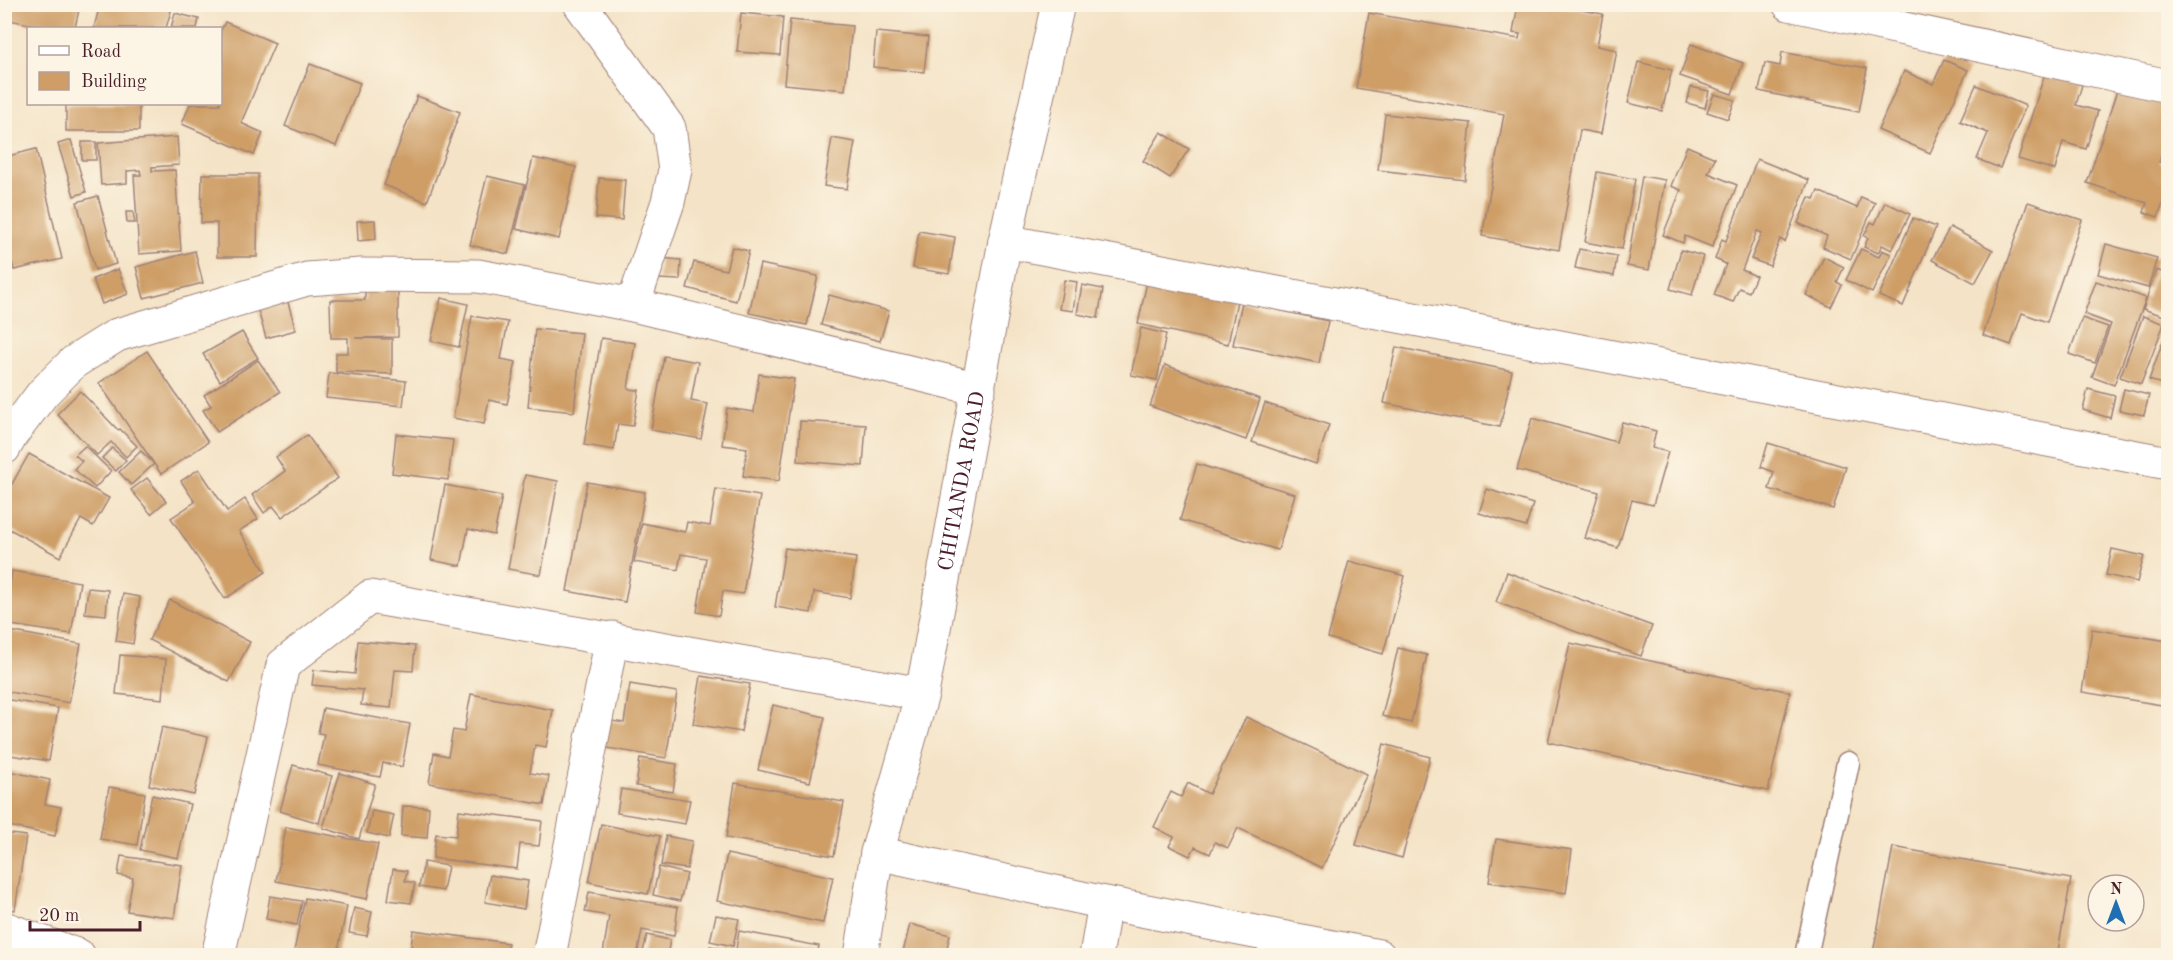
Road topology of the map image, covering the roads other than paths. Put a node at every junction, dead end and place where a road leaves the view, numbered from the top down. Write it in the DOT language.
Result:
graph roads {
  1 [pos="580,4"];
  2 [pos="1058,4"];
  3 [pos="1789,4"];
  4 [pos="2169,86"];
  5 [pos="1005,241"];
  6 [pos="633,305"];
  7 [pos="978,389"];
  8 [pos="4,448"];
  9 [pos="2169,463"];
  10 [pos="612,638"];
  11 [pos="922,694"];
  12 [pos="1848,763"];
  13 [pos="878,853"];
  14 [pos="1105,903"];
  15 [pos="4,928"];
  16 [pos="80,956"];
  17 [pos="218,956"];
  18 [pos="549,956"];
  19 [pos="861,956"];
  20 [pos="1096,956"];
  21 [pos="1380,956"];
  22 [pos="1806,956"];
  1 -- 6 [label="street"];
  2 -- 5 [label="street, CHITANDA ROAD"];
  3 -- 4 [label="street"];
  5 -- 7 [label="street, CHITANDA ROAD"];
  5 -- 9 [label="street"];
  6 -- 7 [label="street"];
  6 -- 8 [label="street"];
  7 -- 11 [label="street, CHITANDA ROAD"];
  10 -- 11 [label="street"];
  10 -- 17 [label="street"];
  10 -- 18 [label="street"];
  11 -- 13 [label="street, CHITANDA ROAD"];
  12 -- 22 [label="lane"];
  13 -- 14 [label="street"];
  13 -- 19 [label="street, CHITANDA ROAD"];
  14 -- 20 [label="street"];
  14 -- 21 [label="street"];
  15 -- 16 [label="street"];
}
